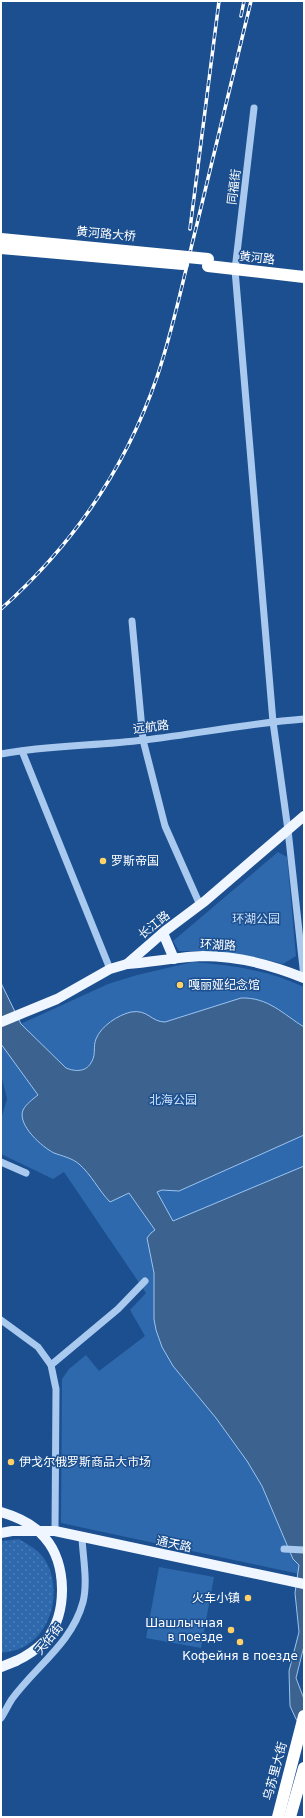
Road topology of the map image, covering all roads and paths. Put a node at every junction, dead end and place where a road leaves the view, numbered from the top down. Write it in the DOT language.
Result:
graph roads {
  1 [pos="254,108"];
  2 [pos="1,238"];
  3 [pos="1,248"];
  4 [pos="208,263"];
  5 [pos="235,266"];
  6 [pos="304,269"];
  7 [pos="304,277"];
  8 [pos="132,621"];
  9 [pos="304,719"];
  10 [pos="273,722"];
  11 [pos="143,740"];
  12 [pos="22,751"];
  13 [pos="1,754"];
  14 [pos="304,816"];
  15 [pos="288,830"];
  16 [pos="200,905"];
  17 [pos="163,934"];
  18 [pos="174,959"];
  19 [pos="127,964"];
  20 [pos="110,969"];
  21 [pos="304,978"];
  22 [pos="1,1022"];
  23 [pos="1,1162"];
  24 [pos="26,1173"];
  25 [pos="146,1281"];
  26 [pos="1,1320"];
  27 [pos="51,1365"];
  28 [pos="1,1512"];
  29 [pos="55,1531"];
  30 [pos="1,1533"];
  31 [pos="82,1538"];
  32 [pos="284,1549"];
  33 [pos="304,1550"];
  34 [pos="304,1584"];
  35 [pos="1,1667"];
  36 [pos="304,1716"];
  37 [pos="1,1718"];
  38 [pos="304,1768"];
  39 [pos="278,1817"];
  40 [pos="290,1817"];
  1 -- 5 [label="street, 同福街"];
  2 -- 4 [label="highway, 黄河路大桥, bridge"];
  3 -- 4 [label="highway, 黄河路大桥, bridge"];
  4 -- 5 [label="highway, 黄河路"];
  5 -- 6 [label="highway, 黄河路"];
  5 -- 7 [label="highway, 黄河路"];
  5 -- 10 [label="street, 同福街"];
  8 -- 11 [label="street"];
  9 -- 10 [label="street, 远航路"];
  10 -- 11 [label="street, 远航路"];
  10 -- 15 [label="street, 同福街"];
  11 -- 12 [label="street, 远航路"];
  11 -- 16 [label="street"];
  12 -- 13 [label="street, 远航路"];
  12 -- 20 [label="street"];
  14 -- 15 [label="main road, 长江路"];
  15 -- 16 [label="main road, 长江路"];
  15 -- 21 [label="street, 同福街"];
  16 -- 17 [label="main road, 长江路"];
  17 -- 18 [label="main road"];
  17 -- 19 [label="main road, 长江路"];
  18 -- 19 [label="main road, 环湖路"];
  18 -- 21 [label="main road, 环湖路"];
  19 -- 20 [label="main road, 长江路"];
  20 -- 22 [label="main road, 长江路"];
  23 -- 24 [label="street"];
  25 -- 27 [label="street"];
  26 -- 27 [label="street"];
  27 -- 29 [label="street"];
  28 -- 35 [label="main road, bridge"];
  29 -- 30 [label="main road, 通天路"];
  29 -- 31 [label="main road, 通天路"];
  31 -- 34 [label="main road, 通天路"];
  31 -- 37 [label="street, 天佑街"];
  32 -- 33 [label="street"];
  36 -- 39 [label="highway, 乌苏里大街"];
  38 -- 40 [label="highway"];
}
